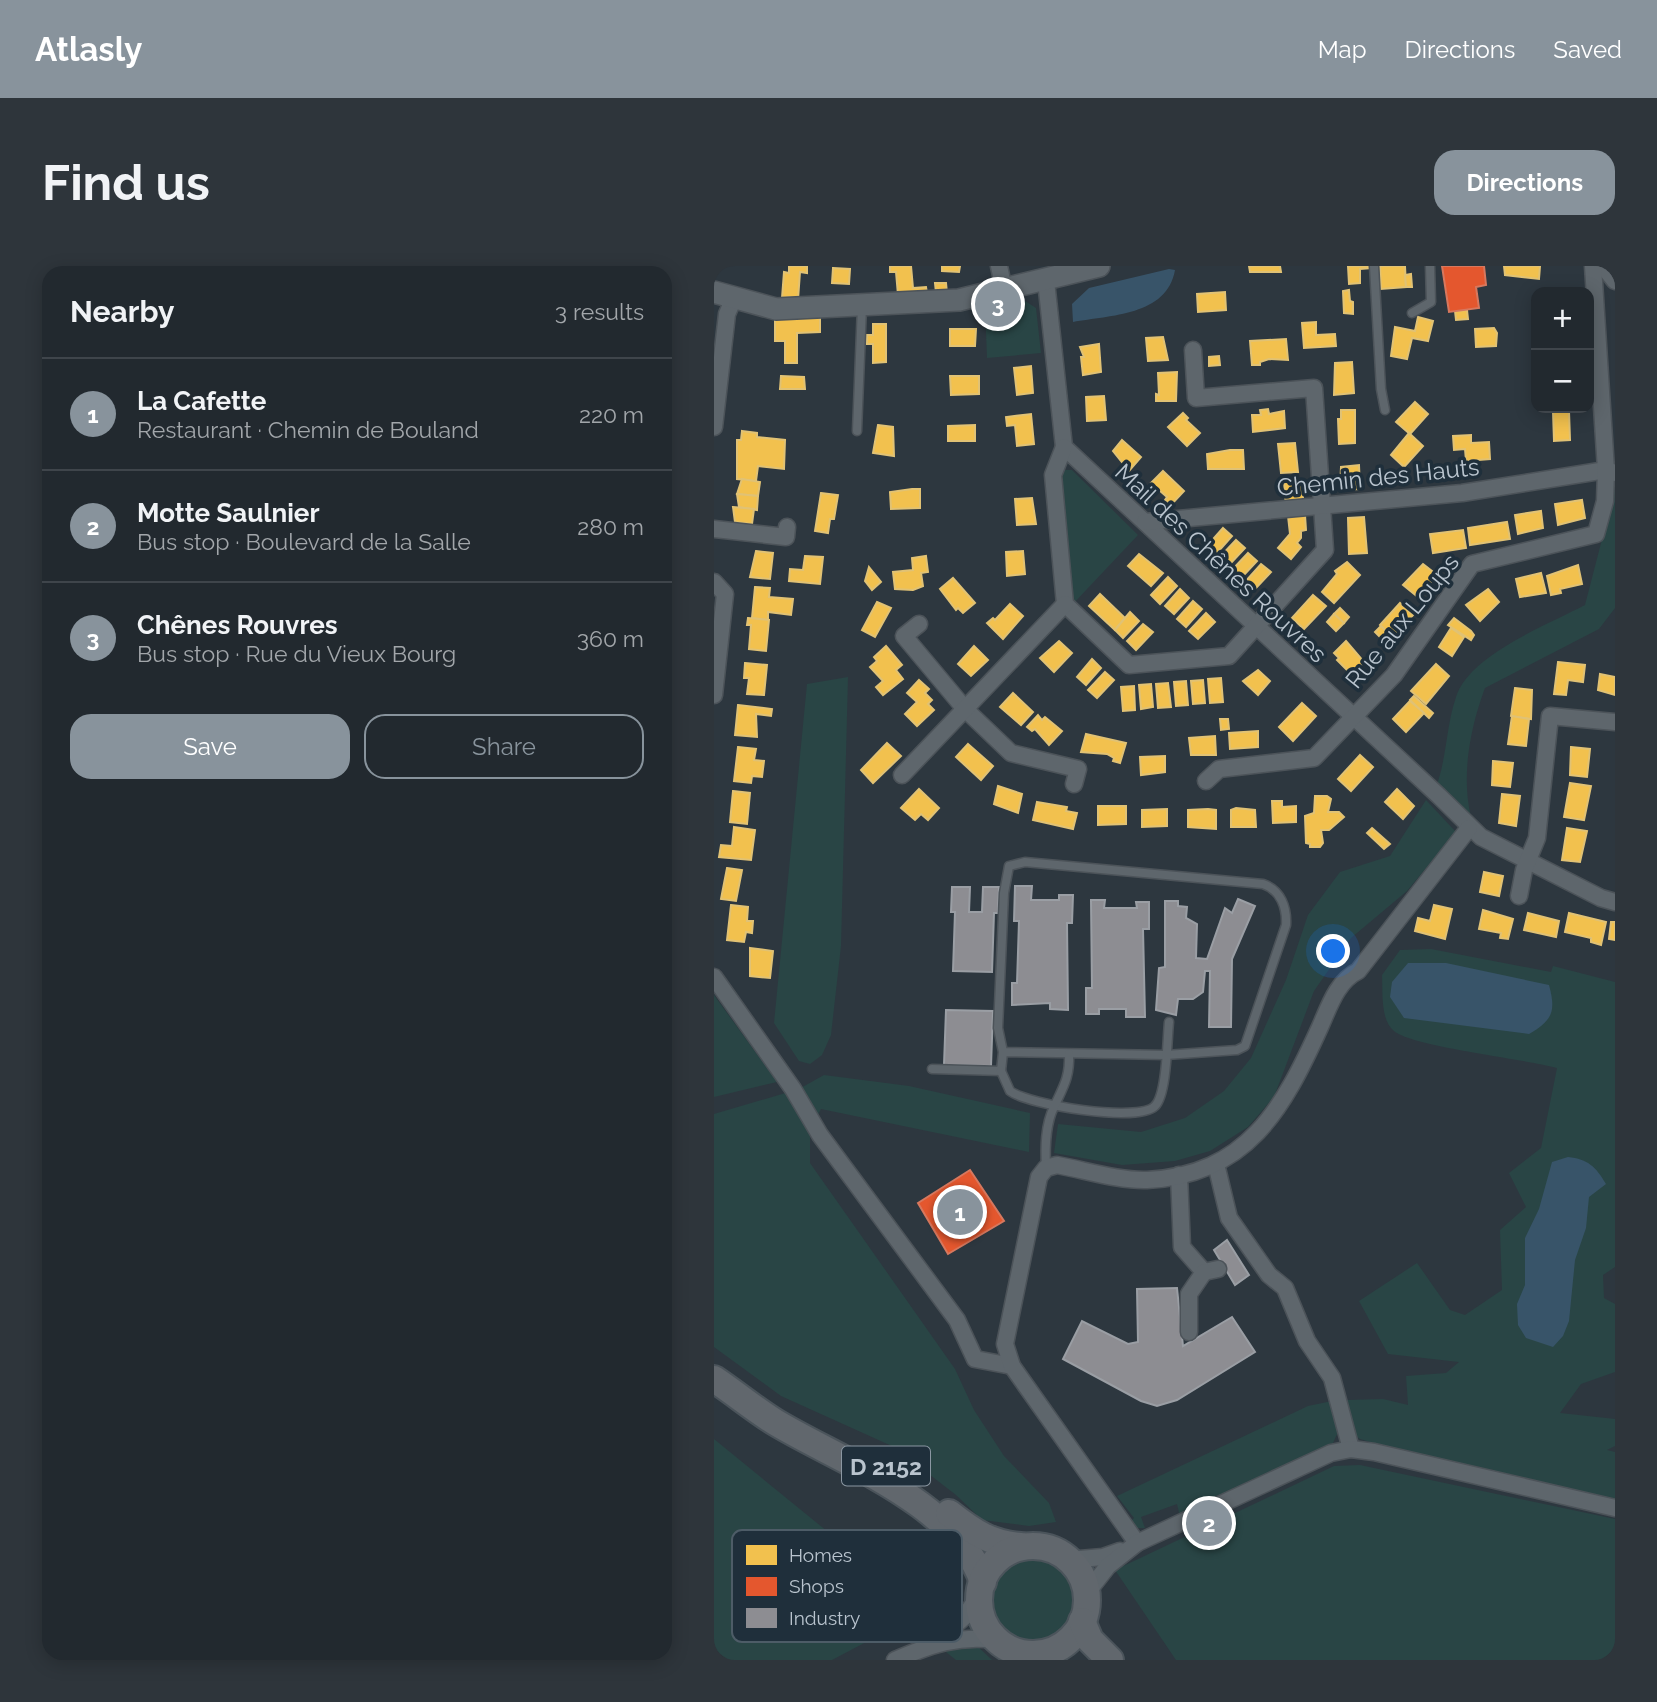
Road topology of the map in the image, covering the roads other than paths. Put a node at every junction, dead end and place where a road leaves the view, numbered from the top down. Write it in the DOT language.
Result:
graph roads {
  1 [pos="999,266"];
  2 [pos="1099,266"];
  3 [pos="1374,266"];
  4 [pos="1430,266"];
  5 [pos="1593,266"];
  6 [pos="1603,266"];
  7 [pos="1046,281"];
  8 [pos="1615,281"];
  9 [pos="1004,290"];
  10 [pos="724,295"];
  11 [pos="862,306"];
  12 [pos="1412,313"];
  13 [pos="1194,350"];
  14 [pos="716,393"];
  15 [pos="1385,410"];
  16 [pos="714,427"];
  17 [pos="857,431"];
  18 [pos="1064,447"];
  19 [pos="1611,472"];
  20 [pos="1322,507"];
  21 [pos="1145,522"];
  22 [pos="787,527"];
  23 [pos="714,529"];
  24 [pos="714,582"];
  25 [pos="1065,604"];
  26 [pos="919,624"];
  27 [pos="1256,627"];
  28 [pos="714,695"];
  29 [pos="965,709"];
  30 [pos="1352,717"];
  31 [pos="1615,722"];
  32 [pos="902,775"];
  33 [pos="1206,780"];
  34 [pos="1074,784"];
  35 [pos="1469,828"];
  36 [pos="1529,861"];
  37 [pos="1519,896"];
  38 [pos="1615,902"];
  39 [pos="714,977"];
  40 [pos="1169,1022"];
  41 [pos="1003,1052"];
  42 [pos="1069,1054"];
  43 [pos="1166,1055"];
  44 [pos="932,1069"];
  45 [pos="1001,1071"];
  46 [pos="1054,1106"];
  47 [pos="1216,1164"];
  48 [pos="1046,1168"];
  49 [pos="1179,1175"];
  50 [pos="1189,1332"];
  51 [pos="1012,1366"];
  52 [pos="714,1379"];
  53 [pos="741,1397"];
  54 [pos="1351,1449"];
  55 [pos="1615,1508"];
  56 [pos="946,1530"];
  57 [pos="1021,1546"];
  58 [pos="1131,1546"];
  59 [pos="962,1547"];
  60 [pos="1068,1560"];
  61 [pos="981,1589"];
  62 [pos="1086,1594"];
  63 [pos="962,1619"];
  64 [pos="1083,1621"];
  65 [pos="962,1639"];
  66 [pos="996,1640"];
  67 [pos="935,1642"];
  68 [pos="1066,1655"];
  69 [pos="895,1660"];
  70 [pos="1110,1660"];
  1 -- 9 [label="street"];
  2 -- 7 [label="street"];
  3 -- 15 [label="lane"];
  4 -- 12 [label="lane"];
  5 -- 19 [label="street, Rue aux Loups"];
  6 -- 8 [label="street"];
  7 -- 9 [label="street"];
  7 -- 18 [label="street"];
  9 -- 11 [label="street"];
  10 -- 11 [label="street"];
  10 -- 14 [label="street"];
  11 -- 17 [label="lane"];
  13 -- 20 [label="street"];
  14 -- 16 [label="street"];
  18 -- 21 [label="street, Mail des Chênes Rouvres"];
  18 -- 25 [label="street"];
  19 -- 20 [label="street, Chemin des Hauts"];
  19 -- 30 [label="street, Rue aux Loups"];
  20 -- 21 [label="street, Chemin des Hauts"];
  20 -- 27 [label="street"];
  21 -- 27 [label="street, Mail des Chênes Rouvres"];
  22 -- 23 [label="street"];
  24 -- 28 [label="street"];
  25 -- 27 [label="street"];
  25 -- 29 [label="street"];
  26 -- 29 [label="street"];
  27 -- 30 [label="street, Mail des Chênes Rouvres"];
  29 -- 32 [label="street"];
  29 -- 34 [label="street"];
  30 -- 33 [label="street, Rue aux Loups"];
  30 -- 35 [label="street, Mail des Chênes Rouvres"];
  31 -- 36 [label="street"];
  35 -- 36 [label="street, Mail des Chênes Rouvres"];
  35 -- 47 [label="street"];
  36 -- 37 [label="street"];
  36 -- 38 [label="street, Mail des Chênes Rouvres"];
  39 -- 51 [label="street"];
  40 -- 43 [label="lane"];
  41 -- 42 [label="lane"];
  41 -- 43 [label="lane"];
  41 -- 45 [label="lane"];
  42 -- 43 [label="lane"];
  42 -- 46 [label="lane"];
  43 -- 46 [label="lane"];
  44 -- 45 [label="lane"];
  45 -- 46 [label="lane"];
  46 -- 48 [label="lane"];
  47 -- 49 [label="street"];
  47 -- 54 [label="street"];
  48 -- 49 [label="street"];
  48 -- 51 [label="street"];
  49 -- 50 [label="street"];
  51 -- 58 [label="street"];
  52 -- 53 [label="main road, D 2152"];
  53 -- 56 [label="main road, D 2152"];
  53 -- 57 [label="main road, D 2152"];
  54 -- 55 [label="street"];
  54 -- 58 [label="street"];
  57 -- 60 [label="main road"];
  57 -- 61 [label="main road"];
  58 -- 60 [label="street"];
  58 -- 62 [label="street"];
  59 -- 61 [label="main road, D 2152"];
  60 -- 62 [label="main road"];
  61 -- 63 [label="street"];
  61 -- 66 [label="main road"];
  62 -- 64 [label="main road"];
  64 -- 68 [label="main road"];
  64 -- 70 [label="main road"];
  65 -- 66 [label="street"];
  66 -- 68 [label="main road"];
  67 -- 69 [label="street"];
}
